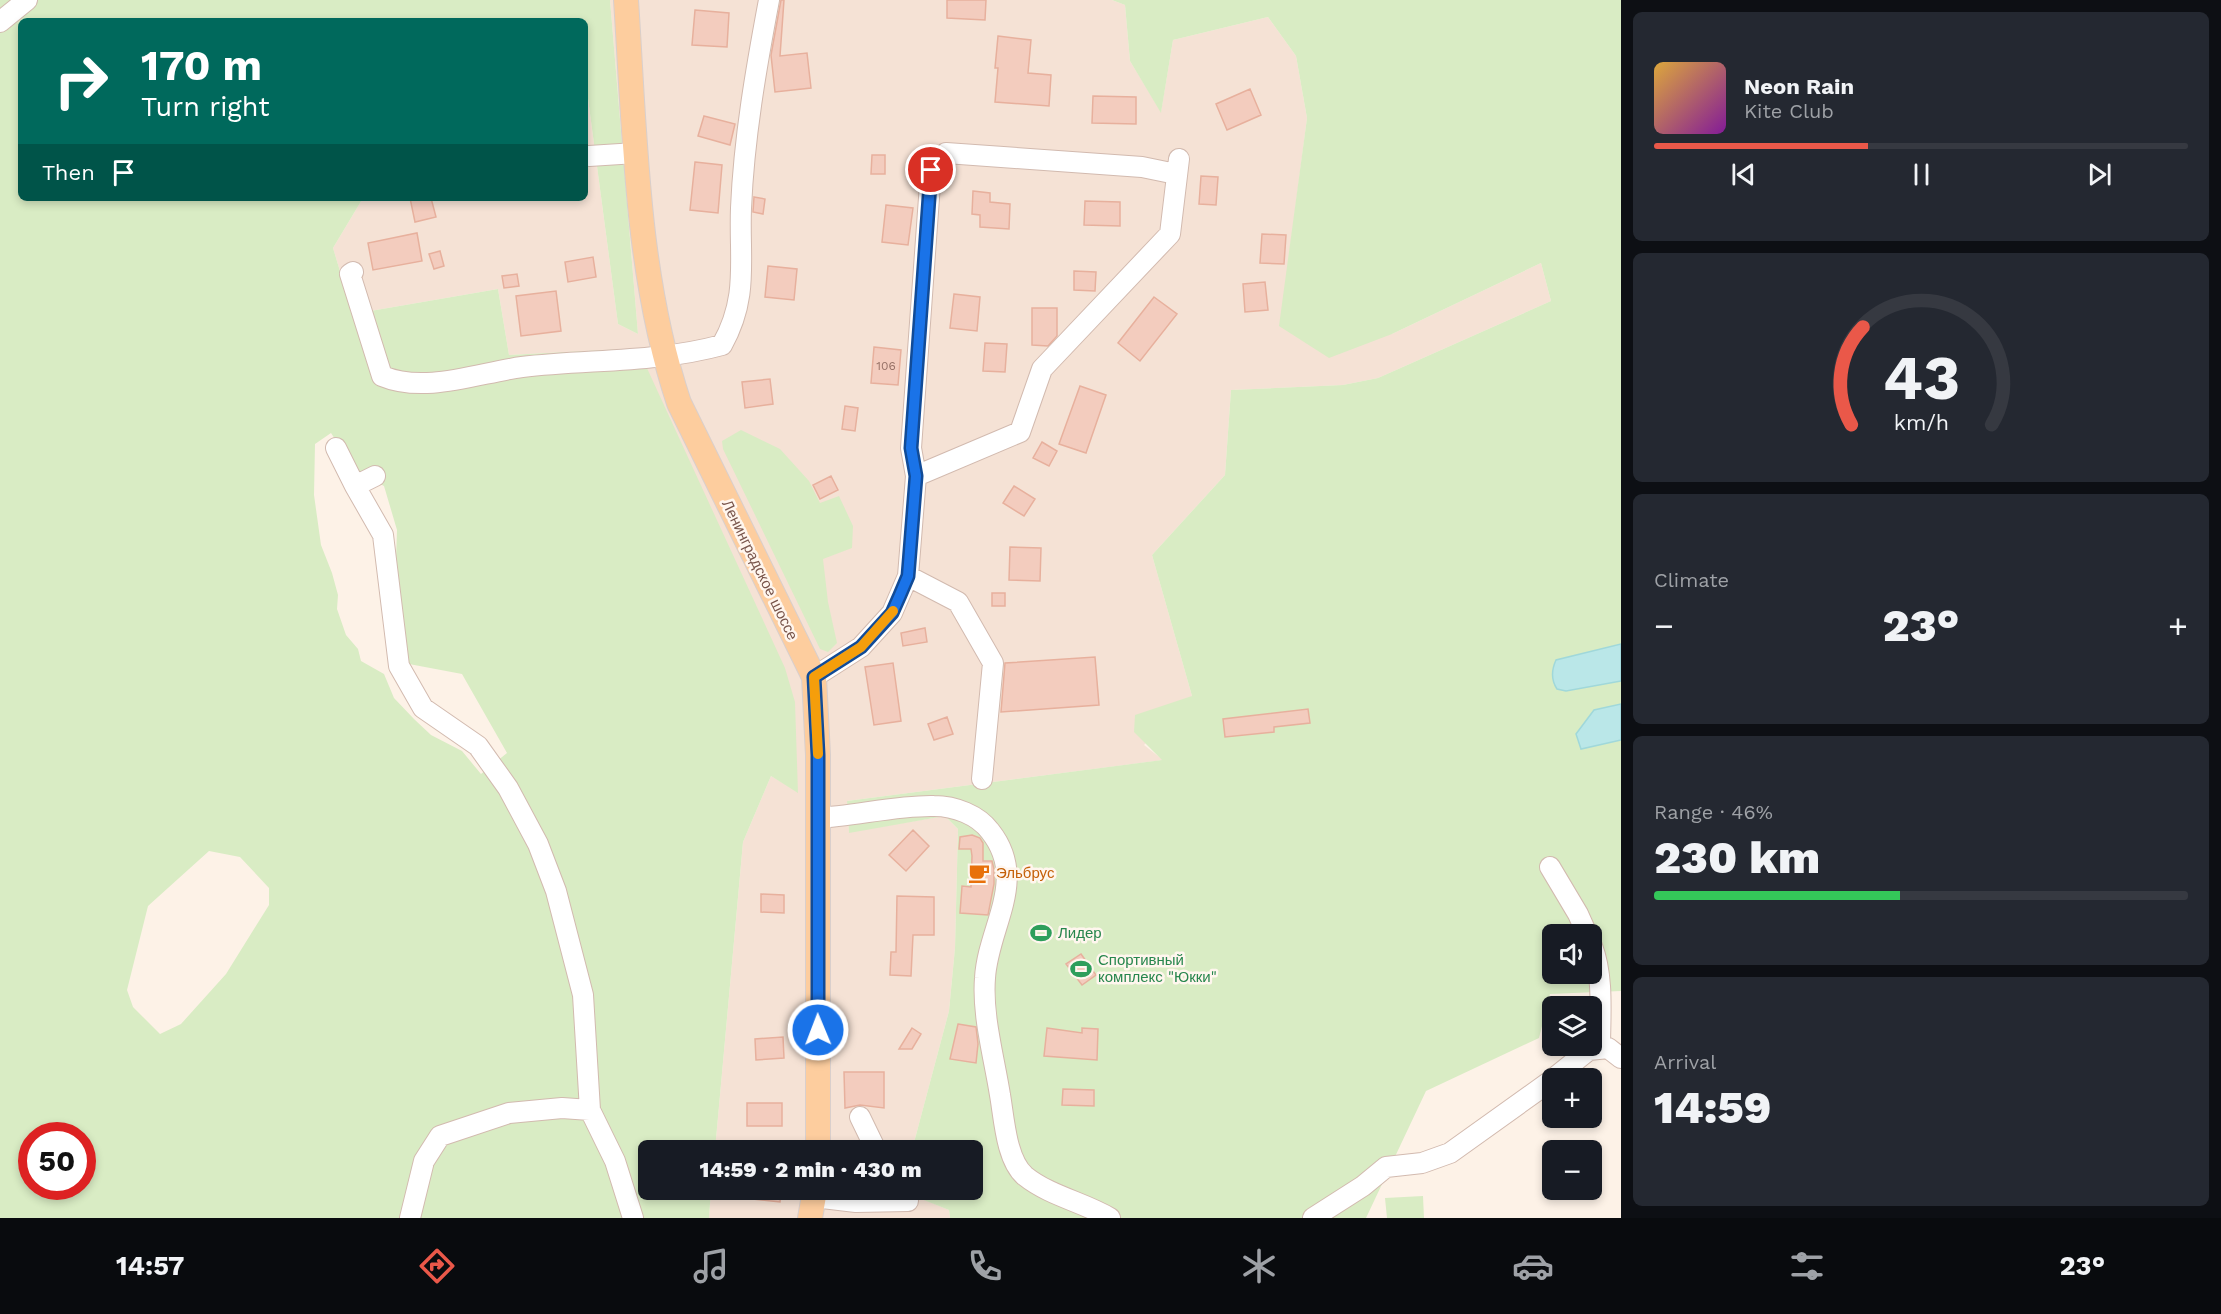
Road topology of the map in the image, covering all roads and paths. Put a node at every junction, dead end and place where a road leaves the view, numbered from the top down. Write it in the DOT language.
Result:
graph roads {
  1 [pos="27,0"];
  2 [pos="626,0"];
  3 [pos="769,0"];
  4 [pos="0,22"];
  5 [pos="636,153"];
  6 [pos="589,156"];
  7 [pos="353,272"];
  8 [pos="663,357"];
  9 [pos="336,448"];
  10 [pos="375,476"];
  11 [pos="916,476"];
  12 [pos="355,486"];
  13 [pos="908,576"];
  14 [pos="814,677"];
  15 [pos="982,779"];
  16 [pos="817,818"];
  17 [pos="1550,867"];
  18 [pos="1582,924"];
  19 [pos="1602,1049"];
  20 [pos="1582,1056"];
  21 [pos="1621,1058"];
  22 [pos="1567,1068"];
  23 [pos="1542,1087"];
  24 [pos="590,1110"];
  25 [pos="860,1117"];
  26 [pos="818,1140"];
  27 [pos="871,1140"];
  28 [pos="902,1200"];
  29 [pos="908,1201"];
  30 [pos="410,1218"];
  31 [pos="633,1218"];
  32 [pos="1110,1218"];
  33 [pos="1313,1218"];
  1 -- 4 [label="street"];
  2 -- 5 [label="main road, Ленинградское шоссе"];
  3 -- 8 [label="street"];
  5 -- 6 [label="street"];
  5 -- 8 [label="main road, Ленинградское шоссе"];
  7 -- 8 [label="street"];
  8 -- 14 [label="main road, Ленинградское шоссе"];
  9 -- 12 [label="street"];
  10 -- 12 [label="street"];
  11 -- 11 [label="street"];
  11 -- 13 [label="street"];
  12 -- 24 [label="street"];
  13 -- 14 [label="street"];
  13 -- 15 [label="street"];
  14 -- 16 [label="main road, Ленинградское шоссе"];
  16 -- 26 [label="main road, Ленинградское шоссе"];
  16 -- 32 [label="street"];
  17 -- 18 [label="street"];
  19 -- 21 [label="street"];
  20 -- 22 [label="street"];
  23 -- 33 [label="street"];
  24 -- 30 [label="street"];
  24 -- 31 [label="street"];
  25 -- 27 [label="street"];
  28 -- 29 [label="street"];
}
